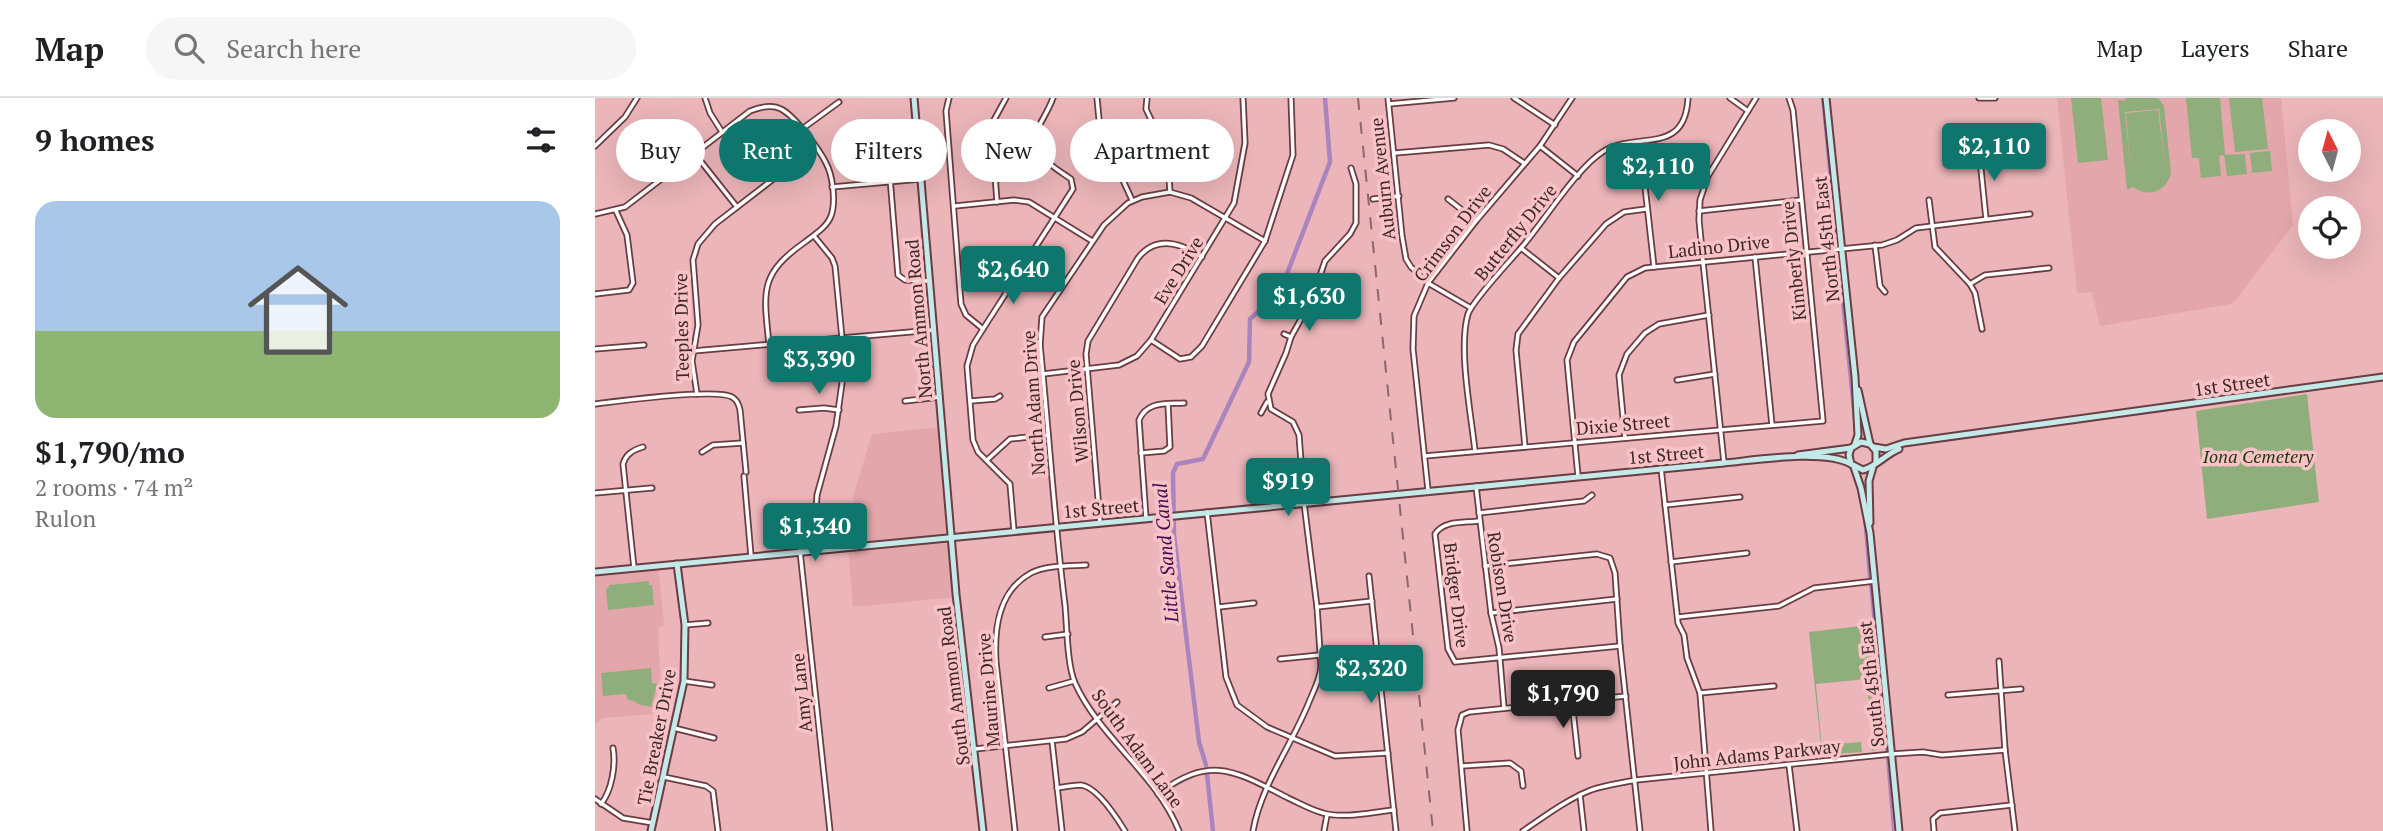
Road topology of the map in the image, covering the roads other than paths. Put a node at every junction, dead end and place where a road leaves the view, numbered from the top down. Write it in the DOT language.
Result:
graph roads {
  1 [pos="636,98"];
  2 [pos="705,98"];
  3 [pos="914,98"];
  4 [pos="949,98"];
  5 [pos="1006,98"];
  6 [pos="1053,98"];
  7 [pos="1097,98"];
  8 [pos="1147,98"];
  9 [pos="1243,98"];
  10 [pos="1291,98"];
  11 [pos="1388,98"];
  12 [pos="1454,98"];
  13 [pos="1514,98"];
  14 [pos="1572,98"];
  15 [pos="1688,98"];
  16 [pos="1730,98"];
  17 [pos="1756,98"];
  18 [pos="1789,98"];
  19 [pos="1826,98"];
  20 [pos="1979,98"];
  21 [pos="1994,98"];
  22 [pos="839,102"];
  23 [pos="1389,104"];
  24 [pos="1748,111"];
  25 [pos="739,119"];
  26 [pos="794,119"];
  27 [pos="815,119"];
  28 [pos="916,119"];
  29 [pos="1099,119"];
  30 [pos="1149,119"];
  31 [pos="1555,125"];
  32 [pos="719,127"];
  33 [pos="1640,142"];
  34 [pos="595,146"];
  35 [pos="1540,146"];
  36 [pos="1979,149"];
  37 [pos="817,150"];
  38 [pos="1395,153"];
  39 [pos="1524,163"];
  40 [pos="705,167"];
  41 [pos="1351,167"];
  42 [pos="1578,176"];
  43 [pos="657,182"];
  44 [pos="770,182"];
  45 [pos="880,182"];
  46 [pos="890,182"];
  47 [pos="921,182"];
  48 [pos="1124,182"];
  49 [pos="1169,182"];
  50 [pos="832,187"];
  51 [pos="1170,192"];
  52 [pos="1399,196"];
  53 [pos="1373,199"];
  54 [pos="1448,199"];
  55 [pos="1132,200"];
  56 [pos="1801,200"];
  57 [pos="1929,200"];
  58 [pos="997,202"];
  59 [pos="955,206"];
  60 [pos="737,207"];
  61 [pos="1646,209"];
  62 [pos="616,211"];
  63 [pos="1699,211"];
  64 [pos="595,214"];
  65 [pos="2030,214"];
  66 [pos="1227,217"];
  67 [pos="1054,218"];
  68 [pos="1986,219"];
  69 [pos="1476,221"];
  70 [pos="1931,225"];
  71 [pos="814,236"];
  72 [pos="1092,241"];
  73 [pos="1265,241"];
  74 [pos="1875,245"];
  75 [pos="1521,248"];
  76 [pos="1841,248"];
  77 [pos="1006,250"];
  78 [pos="1806,252"];
  79 [pos="1202,257"];
  80 [pos="1755,257"];
  81 [pos="1028,258"];
  82 [pos="1703,262"];
  83 [pos="1654,267"];
  84 [pos="2049,268"];
  85 [pos="1559,278"];
  86 [pos="929,281"];
  87 [pos="1428,283"];
  88 [pos="1970,284"];
  89 [pos="1885,292"];
  90 [pos="595,295"];
  91 [pos="1312,299"];
  92 [pos="1334,306"];
  93 [pos="1471,308"];
  94 [pos="1709,315"];
  95 [pos="983,328"];
  96 [pos="1982,328"];
  97 [pos="933,330"];
  98 [pos="1284,334"];
  99 [pos="1291,337"];
  100 [pos="842,338"];
  101 [pos="1151,341"];
  102 [pos="644,345"];
  103 [pos="769,345"];
  104 [pos="1040,345"];
  105 [pos="1030,347"];
  106 [pos="595,349"];
  107 [pos="693,351"];
  108 [pos="1088,370"];
  109 [pos="1043,374"];
  110 [pos="1715,374"];
  111 [pos="1855,377"];
  112 [pos="2383,377"];
  113 [pos="1677,380"];
  114 [pos="697,394"];
  115 [pos="1000,396"];
  116 [pos="939,397"];
  117 [pos="1268,400"];
  118 [pos="905,401"];
  119 [pos="971,401"];
  120 [pos="1184,402"];
  121 [pos="595,404"];
  122 [pos="1168,404"];
  123 [pos="799,410"];
  124 [pos="839,410"];
  125 [pos="1261,413"];
  126 [pos="1823,421"];
  127 [pos="1772,425"];
  128 [pos="1720,429"];
  129 [pos="1048,435"];
  130 [pos="1625,438"];
  131 [pos="1919,442"];
  132 [pos="743,443"];
  133 [pos="1575,443"];
  134 [pos="1872,445"];
  135 [pos="1853,446"];
  136 [pos="643,447"];
  137 [pos="1525,447"];
  138 [pos="1475,451"];
  139 [pos="702,452"];
  140 [pos="1141,453"];
  141 [pos="1425,456"];
  142 [pos="1778,458"];
  143 [pos="987,460"];
  144 [pos="1724,463"];
  145 [pos="1874,465"];
  146 [pos="1852,466"];
  147 [pos="1661,468"];
  148 [pos="1578,476"];
  149 [pos="1476,486"];
  150 [pos="652,488"];
  151 [pos="627,490"];
  152 [pos="1428,490"];
  153 [pos="595,494"];
  154 [pos="1592,495"];
  155 [pos="1740,497"];
  156 [pos="1304,503"];
  157 [pos="1665,505"];
  158 [pos="1207,512"];
  159 [pos="1479,513"];
  160 [pos="1146,518"];
  161 [pos="1479,521"];
  162 [pos="1100,522"];
  163 [pos="1056,527"];
  164 [pos="1014,531"];
  165 [pos="1870,533"];
  166 [pos="951,537"];
  167 [pos="820,549"];
  168 [pos="800,551"];
  169 [pos="1747,553"];
  170 [pos="751,556"];
  171 [pos="1671,562"];
  172 [pos="677,564"];
  173 [pos="1086,565"];
  174 [pos="1485,566"];
  175 [pos="1060,567"];
  176 [pos="634,568"];
  177 [pos="595,572"];
  178 [pos="1369,576"];
  179 [pos="1875,581"];
  180 [pos="1618,599"];
  181 [pos="1372,601"];
  182 [pos="1254,603"];
  183 [pos="1219,607"];
  184 [pos="1317,607"];
  185 [pos="1491,613"];
  186 [pos="1678,617"];
  187 [pos="708,623"];
  188 [pos="685,625"];
  189 [pos="1068,634"];
  190 [pos="1045,636"];
  191 [pos="1620,646"];
  192 [pos="1320,655"];
  193 [pos="1280,659"];
  194 [pos="1500,659"];
  195 [pos="1999,661"];
  196 [pos="684,681"];
  197 [pos="1074,681"];
  198 [pos="712,685"];
  199 [pos="1774,686"];
  200 [pos="1049,688"];
  201 [pos="2021,689"];
  202 [pos="2001,691"];
  203 [pos="1700,693"];
  204 [pos="1948,695"];
  205 [pos="1626,696"];
  206 [pos="1117,702"];
  207 [pos="1572,702"];
  208 [pos="1504,708"];
  209 [pos="1098,719"];
  210 [pos="674,728"];
  211 [pos="714,737"];
  212 [pos="1293,737"];
  213 [pos="1052,741"];
  214 [pos="1006,745"];
  215 [pos="613,748"];
  216 [pos="975,749"];
  217 [pos="2005,750"];
  218 [pos="1388,753"];
  219 [pos="1892,754"];
  220 [pos="1578,756"];
  221 [pos="1789,765"];
  222 [pos="1462,766"];
  223 [pos="1705,773"];
  224 [pos="664,777"];
  225 [pos="1636,780"];
  226 [pos="1523,786"];
  227 [pos="1058,788"];
  228 [pos="1268,788"];
  229 [pos="1158,794"];
  230 [pos="1580,795"];
  231 [pos="595,799"];
  232 [pos="601,804"];
  233 [pos="2012,805"];
  234 [pos="1394,810"];
  235 [pos="1327,815"];
  236 [pos="653,824"];
  237 [pos="651,831"];
  238 [pos="718,831"];
  239 [pos="830,831"];
  240 [pos="983,831"];
  241 [pos="1015,831"];
  242 [pos="1062,831"];
  243 [pos="1125,831"];
  244 [pos="1179,831"];
  245 [pos="1253,831"];
  246 [pos="1324,831"];
  247 [pos="1397,831"];
  248 [pos="1467,831"];
  249 [pos="1523,831"];
  250 [pos="1584,831"];
  251 [pos="1640,831"];
  252 [pos="1711,831"];
  253 [pos="1797,831"];
  254 [pos="1899,831"];
  255 [pos="1934,831"];
  256 [pos="2015,831"];
  1 -- 34 [label="street"];
  2 -- 32 [label="street"];
  3 -- 28 [label="main road, North Ammon Road"];
  4 -- 59 [label="street"];
  5 -- 58 [label="street"];
  6 -- 67 [label="street"];
  7 -- 29 [label="street"];
  8 -- 30 [label="street"];
  9 -- 66 [label="street, Eve Drive"];
  10 -- 73 [label="street"];
  11 -- 23 [label="street, Auburn Avenue"];
  12 -- 23 [label="street"];
  13 -- 31 [label="street"];
  14 -- 31 [label="street, Crimson Drive"];
  15 -- 33 [label="street, Butterfly Drive"];
  16 -- 24 [label="street"];
  17 -- 24 [label="street"];
  18 -- 56 [label="street, Kimberly Drive"];
  19 -- 76 [label="main road, North 45th East"];
  20 -- 21 [label="street"];
  22 -- 27 [label="street"];
  23 -- 38 [label="street, Auburn Avenue"];
  24 -- 63 [label="street"];
  25 -- 26 [label="street"];
  31 -- 35 [label="street, Crimson Drive"];
  33 -- 42 [label="street, Butterfly Drive"];
  33 -- 61 [label="street"];
  35 -- 39 [label="street, Crimson Drive"];
  35 -- 42 [label="street"];
  36 -- 68 [label="street"];
  37 -- 50 [label="street"];
  38 -- 39 [label="street"];
  38 -- 52 [label="street, Auburn Avenue"];
  39 -- 69 [label="street, Crimson Drive"];
  40 -- 60 [label="street"];
  41 -- 91 [label="street"];
  42 -- 75 [label="street, Butterfly Drive"];
  43 -- 62 [label="street"];
  44 -- 60 [label="street, Teeples Drive"];
  45 -- 50 [label="street"];
  46 -- 86 [label="street"];
  47 -- 86 [label="main road, North Ammon Road"];
  48 -- 55 [label="street"];
  49 -- 51 [label="street"];
  50 -- 71 [label="street"];
  51 -- 55 [label="street, North Adam Drive"];
  51 -- 66 [label="street"];
  52 -- 53 [label="street"];
  52 -- 87 [label="street, Auburn Avenue"];
  54 -- 69 [label="street"];
  55 -- 72 [label="street, North Adam Drive"];
  56 -- 63 [label="street"];
  56 -- 78 [label="street, Kimberly Drive"];
  57 -- 70 [label="street"];
  58 -- 59 [label="street"];
  58 -- 67 [label="street"];
  59 -- 95 [label="street"];
  60 -- 107 [label="street, Teeples Drive"];
  61 -- 83 [label="street"];
  61 -- 85 [label="street"];
  62 -- 64 [label="street"];
  62 -- 90 [label="street"];
  63 -- 82 [label="street"];
  65 -- 68 [label="street, Ladino Drive"];
  66 -- 73 [label="street"];
  66 -- 79 [label="street, Eve Drive"];
  67 -- 72 [label="street"];
  67 -- 81 [label="street"];
  68 -- 70 [label="street, Ladino Drive"];
  69 -- 87 [label="street, Crimson Drive"];
  70 -- 74 [label="street, Ladino Drive"];
  70 -- 88 [label="street"];
  71 -- 100 [label="street"];
  71 -- 103 [label="street"];
  72 -- 104 [label="street, North Adam Drive"];
  73 -- 101 [label="street"];
  74 -- 76 [label="street, Ladino Drive"];
  74 -- 89 [label="street"];
  75 -- 85 [label="street"];
  75 -- 93 [label="street, Butterfly Drive"];
  76 -- 78 [label="street, Ladino Drive"];
  76 -- 111 [label="main road, North 45th East"];
  77 -- 81 [label="street"];
  78 -- 80 [label="street, Ladino Drive"];
  78 -- 126 [label="street, Kimberly Drive"];
  79 -- 101 [label="street, Eve Drive"];
  79 -- 108 [label="street, Wilson Drive"];
  80 -- 82 [label="street, Ladino Drive"];
  80 -- 127 [label="street"];
  81 -- 95 [label="street"];
  82 -- 83 [label="street, Ladino Drive"];
  82 -- 94 [label="street"];
  83 -- 133 [label="street, Ladino Drive"];
  84 -- 88 [label="street"];
  85 -- 137 [label="street"];
  86 -- 97 [label="main road, North Ammon Road"];
  87 -- 93 [label="street, Auburn Avenue"];
  87 -- 141 [label="street, Crimson Drive"];
  88 -- 96 [label="street"];
  91 -- 92 [label="street"];
  91 -- 99 [label="street"];
  93 -- 138 [label="street, Butterfly Drive"];
  94 -- 110 [label="street"];
  94 -- 130 [label="street"];
  95 -- 119 [label="street"];
  97 -- 100 [label="street"];
  97 -- 116 [label="main road, North Ammon Road"];
  98 -- 99 [label="street"];
  99 -- 117 [label="street"];
  100 -- 103 [label="street"];
  100 -- 124 [label="street"];
  101 -- 108 [label="street, Eve Drive"];
  102 -- 106 [label="street"];
  103 -- 107 [label="street"];
  104 -- 105 [label="street"];
  104 -- 109 [label="street, North Adam Drive"];
  107 -- 114 [label="street, Teeples Drive"];
  108 -- 109 [label="street, Eve Drive"];
  108 -- 162 [label="street, Wilson Drive"];
  109 -- 129 [label="street, North Adam Drive"];
  110 -- 113 [label="street"];
  110 -- 128 [label="street"];
  111 -- 134 [label="main road, North 45th East"];
  111 -- 135 [label="main road, North 45th East"];
  112 -- 131 [label="main road, 1st Street"];
  114 -- 121 [label="street"];
  114 -- 132 [label="street"];
  115 -- 119 [label="street"];
  116 -- 118 [label="street"];
  116 -- 166 [label="main road, North Ammon Road"];
  117 -- 125 [label="street"];
  117 -- 156 [label="street"];
  119 -- 143 [label="street"];
  120 -- 122 [label="street"];
  122 -- 140 [label="street"];
  122 -- 140 [label="street"];
  123 -- 124 [label="street"];
  124 -- 167 [label="street"];
  126 -- 127 [label="street, Dixie Street"];
  127 -- 128 [label="street, Dixie Street"];
  128 -- 130 [label="street, Dixie Street"];
  128 -- 144 [label="street"];
  129 -- 143 [label="street"];
  129 -- 163 [label="street, North Adam Drive"];
  130 -- 133 [label="street, Dixie Street"];
  131 -- 134 [label="main road, 1st Street"];
  131 -- 145 [label="main road, 1st Street"];
  132 -- 139 [label="street"];
  132 -- 170 [label="street"];
  133 -- 137 [label="street, Dixie Street"];
  133 -- 148 [label="street, Ladino Drive"];
  134 -- 135 [label="main road"];
  134 -- 145 [label="main road"];
  135 -- 142 [label="main road"];
  135 -- 146 [label="main road"];
  136 -- 151 [label="street"];
  137 -- 138 [label="street, Dixie Street"];
  138 -- 141 [label="street, Dixie Street"];
  140 -- 160 [label="street"];
  141 -- 152 [label="street, Crimson Drive"];
  142 -- 144 [label="main road, 1st Street"];
  142 -- 146 [label="main road"];
  143 -- 164 [label="street"];
  144 -- 147 [label="main road, 1st Street"];
  145 -- 146 [label="main road"];
  145 -- 165 [label="main road, South 45th East"];
  146 -- 165 [label="main road, South 45th East"];
  147 -- 148 [label="main road, 1st Street"];
  147 -- 157 [label="street"];
  148 -- 149 [label="main road, 1st Street"];
  149 -- 152 [label="main road, 1st Street"];
  149 -- 159 [label="street, Robison Drive"];
  150 -- 151 [label="street"];
  151 -- 153 [label="street"];
  151 -- 176 [label="street"];
  152 -- 156 [label="main road, 1st Street"];
  154 -- 159 [label="street, Robison Drive"];
  155 -- 157 [label="street"];
  156 -- 158 [label="main road, 1st Street"];
  156 -- 184 [label="street"];
  157 -- 171 [label="street"];
  158 -- 160 [label="main road, 1st Street"];
  158 -- 183 [label="street"];
  159 -- 161 [label="street, Robison Drive"];
  160 -- 162 [label="main road, 1st Street"];
  161 -- 174 [label="street, Robison Drive"];
  161 -- 194 [label="street, Bridger Drive"];
  162 -- 163 [label="main road, 1st Street"];
  163 -- 164 [label="main road, 1st Street"];
  163 -- 175 [label="street, South Adam Lane"];
  164 -- 166 [label="main road, 1st Street"];
  165 -- 179 [label="main road, South 45th East"];
  166 -- 167 [label="main road, 1st Street"];
  166 -- 216 [label="main road, South Ammon Road"];
  167 -- 168 [label="main road, 1st Street"];
  168 -- 170 [label="main road, 1st Street"];
  168 -- 239 [label="street, Amy Lane"];
  169 -- 171 [label="street"];
  170 -- 172 [label="main road, 1st Street"];
  171 -- 186 [label="street"];
  172 -- 176 [label="main road, 1st Street"];
  172 -- 188 [label="main road, Tie Breaker Drive"];
  173 -- 175 [label="street, Maurine Drive"];
  174 -- 180 [label="street"];
  174 -- 185 [label="street, Robison Drive"];
  175 -- 189 [label="street, South Adam Lane"];
  175 -- 214 [label="street, Maurine Drive"];
  176 -- 177 [label="main road, 1st Street"];
  178 -- 181 [label="street"];
  179 -- 186 [label="street"];
  179 -- 219 [label="main road, South 45th East"];
  180 -- 185 [label="street"];
  180 -- 191 [label="street"];
  181 -- 184 [label="street"];
  181 -- 218 [label="street"];
  182 -- 183 [label="street"];
  183 -- 212 [label="street"];
  184 -- 192 [label="street"];
  185 -- 194 [label="street, Robison Drive"];
  186 -- 203 [label="street"];
  187 -- 188 [label="street"];
  188 -- 196 [label="main road, Tie Breaker Drive"];
  189 -- 190 [label="street"];
  189 -- 197 [label="street, South Adam Lane"];
  191 -- 194 [label="street"];
  191 -- 205 [label="street"];
  192 -- 193 [label="street"];
  192 -- 212 [label="street"];
  194 -- 208 [label="street, Robison Drive"];
  195 -- 202 [label="street"];
  196 -- 198 [label="street"];
  196 -- 210 [label="main road, Tie Breaker Drive"];
  197 -- 200 [label="street, South Adam Lane"];
  197 -- 209 [label="street, South Adam Lane"];
  199 -- 203 [label="street"];
  201 -- 202 [label="street"];
  202 -- 204 [label="street"];
  202 -- 217 [label="street"];
  203 -- 223 [label="street"];
  205 -- 207 [label="street"];
  205 -- 225 [label="street"];
  206 -- 209 [label="street"];
  207 -- 208 [label="street"];
  207 -- 220 [label="street"];
  208 -- 222 [label="street"];
  209 -- 213 [label="street"];
  209 -- 229 [label="street, South Adam Lane"];
  210 -- 211 [label="street"];
  210 -- 224 [label="main road, Tie Breaker Drive"];
  212 -- 218 [label="street"];
  212 -- 228 [label="street"];
  213 -- 214 [label="street"];
  213 -- 227 [label="street"];
  214 -- 216 [label="street"];
  214 -- 241 [label="street, Maurine Drive"];
  215 -- 232 [label="street"];
  216 -- 240 [label="main road, South Ammon Road"];
  217 -- 219 [label="street, John Adams Parkway"];
  217 -- 233 [label="street"];
  218 -- 234 [label="street"];
  219 -- 221 [label="street, John Adams Parkway"];
  219 -- 254 [label="main road, South 45th East"];
  221 -- 223 [label="street, John Adams Parkway"];
  221 -- 253 [label="street"];
  222 -- 226 [label="street"];
  222 -- 248 [label="street"];
  223 -- 225 [label="street, John Adams Parkway"];
  223 -- 252 [label="street"];
  224 -- 236 [label="main road, Tie Breaker Drive"];
  224 -- 238 [label="street"];
  225 -- 230 [label="street, John Adams Parkway"];
  225 -- 251 [label="street"];
  227 -- 242 [label="street"];
  227 -- 243 [label="street"];
  228 -- 229 [label="street"];
  228 -- 235 [label="street"];
  228 -- 245 [label="street"];
  229 -- 244 [label="street, South Adam Lane"];
  230 -- 249 [label="street, John Adams Parkway"];
  230 -- 250 [label="street"];
  231 -- 232 [label="street"];
  232 -- 236 [label="street"];
  233 -- 255 [label="street"];
  233 -- 256 [label="street"];
  234 -- 235 [label="street"];
  234 -- 247 [label="street"];
  235 -- 246 [label="street"];
  236 -- 237 [label="main road, Tie Breaker Drive"];
}
